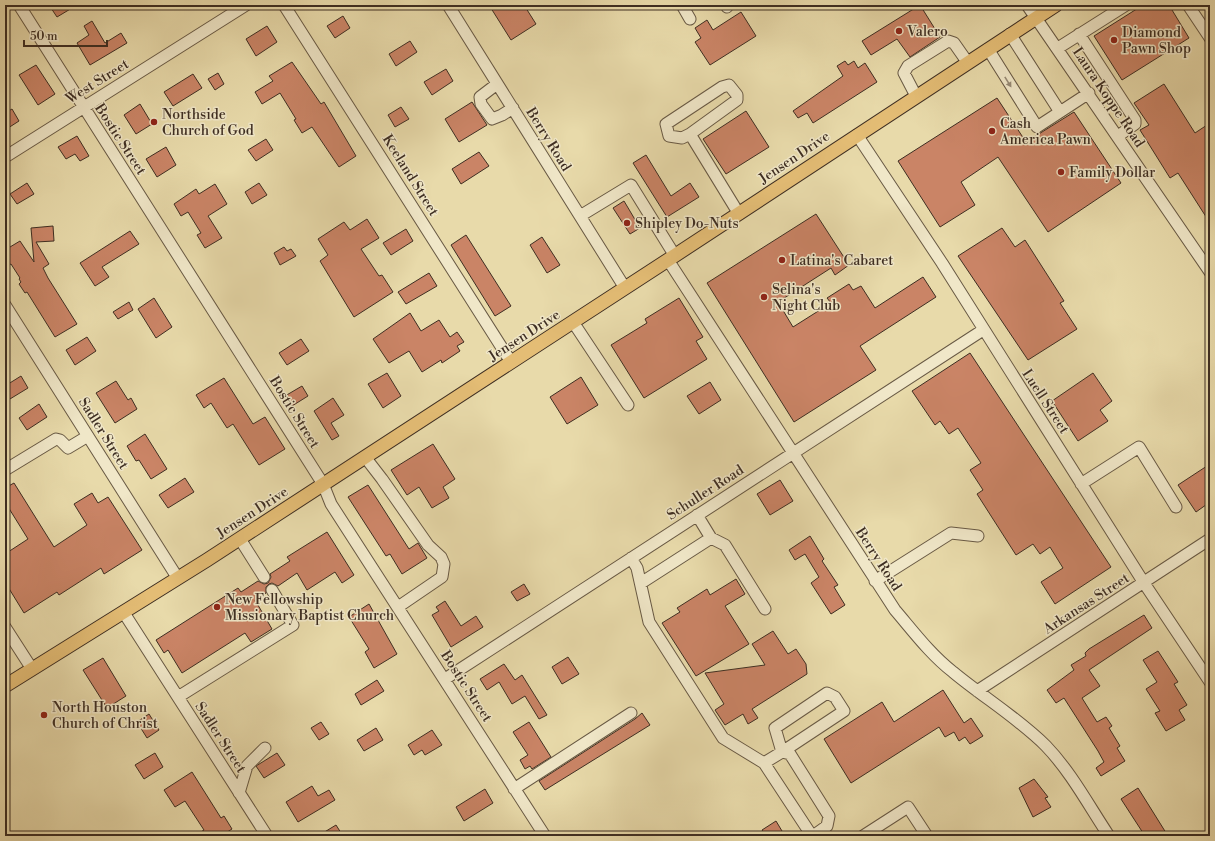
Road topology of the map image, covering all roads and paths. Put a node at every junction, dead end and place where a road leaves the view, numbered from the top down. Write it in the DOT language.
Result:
graph roads {
  1 [pos="19,5"];
  2 [pos="246,5"];
  3 [pos="284,5"];
  4 [pos="682,5"];
  5 [pos="1027,5"];
  6 [pos="1056,5"];
  7 [pos="1126,5"];
  8 [pos="1188,5"];
  9 [pos="450,6"];
  10 [pos="1037,17"];
  11 [pos="690,19"];
  12 [pos="1010,34"];
  13 [pos="1079,34"];
  14 [pos="1210,38"];
  15 [pos="1058,48"];
  16 [pos="988,49"];
  17 [pos="968,63"];
  18 [pos="497,84"];
  19 [pos="1089,93"];
  20 [pos="916,96"];
  21 [pos="83,107"];
  22 [pos="513,108"];
  23 [pos="1060,112"];
  24 [pos="690,134"];
  25 [pos="857,135"];
  26 [pos="1118,136"];
  27 [pos="5,157"];
  28 [pos="739,214"];
  29 [pos="580,216"];
  30 [pos="672,258"];
  31 [pos="1210,272"];
  32 [pos="625,288"];
  33 [pos="5,305"];
  34 [pos="573,322"];
  35 [pos="983,330"];
  36 [pos="511,362"];
  37 [pos="628,405"];
  38 [pos="88,436"];
  39 [pos="794,453"];
  40 [pos="365,457"];
  41 [pos="5,470"];
  42 [pos="323,484"];
  43 [pos="1081,484"];
  44 [pos="1176,507"];
  45 [pos="697,515"];
  46 [pos="978,536"];
  47 [pos="711,538"];
  48 [pos="1210,538"];
  49 [pos="240,539"];
  50 [pos="631,558"];
  51 [pos="177,577"];
  52 [pos="264,577"];
  53 [pos="875,581"];
  54 [pos="641,583"];
  55 [pos="1144,583"];
  56 [pos="272,590"];
  57 [pos="398,607"];
  58 [pos="765,609"];
  59 [pos="124,613"];
  60 [pos="5,627"];
  61 [pos="32,669"];
  62 [pos="445,679"];
  63 [pos="1210,682"];
  64 [pos="5,686"];
  65 [pos="977,691"];
  66 [pos="178,697"];
  67 [pos="631,713"];
  68 [pos="266,748"];
  69 [pos="782,752"];
  70 [pos="764,763"];
  71 [pos="514,789"];
  72 [pos="239,793"];
  73 [pos="267,836"];
  74 [pos="545,836"];
  75 [pos="812,836"];
  76 [pos="863,836"];
  77 [pos="927,836"];
  78 [pos="1109,836"];
  1 -- 21 [label="street, Bostic Street"];
  2 -- 21 [label="street, West Street"];
  3 -- 36 [label="street, Keeland Street"];
  4 -- 11 [label="street"];
  5 -- 10 [label="street, Laura Koppe Road"];
  6 -- 10 [label="main road, Jensen Drive"];
  7 -- 13 [label="street"];
  8 -- 14 [label="street"];
  9 -- 18 [label="street, Berry Road"];
  10 -- 12 [label="main road, Jensen Drive"];
  10 -- 15 [label="street, Laura Koppe Road"];
  12 -- 16 [label="main road, Jensen Drive"];
  12 -- 23 [label="street"];
  13 -- 15 [label="street"];
  13 -- 26 [label="street"];
  15 -- 19 [label="street, Laura Koppe Road"];
  16 -- 17 [label="main road, Jensen Drive"];
  16 -- 23 [label="street, one-way"];
  17 -- 20 [label="main road, Jensen Drive"];
  17 -- 20 [label="street"];
  18 -- 22 [label="street, Berry Road"];
  18 -- 22 [label="street"];
  19 -- 23 [label="street"];
  19 -- 26 [label="street, Laura Koppe Road"];
  20 -- 25 [label="main road, Jensen Drive"];
  21 -- 27 [label="street, West Street"];
  21 -- 42 [label="street, Bostic Street"];
  22 -- 29 [label="street, Berry Road"];
  24 -- 24 [label="street"];
  24 -- 28 [label="street"];
  25 -- 28 [label="main road, Jensen Drive"];
  25 -- 35 [label="street, Luell Street"];
  26 -- 31 [label="street, Laura Koppe Road"];
  28 -- 30 [label="main road, Jensen Drive"];
  29 -- 30 [label="street, Berry Road"];
  29 -- 32 [label="street, Berry Road"];
  30 -- 32 [label="main road, Jensen Drive"];
  30 -- 39 [label="street, Berry Road"];
  32 -- 34 [label="main road, Jensen Drive"];
  33 -- 38 [label="street, Sadler Street"];
  34 -- 36 [label="main road, Jensen Drive"];
  34 -- 37 [label="street"];
  35 -- 39 [label="street, Schuller Road"];
  35 -- 43 [label="street, Luell Street"];
  36 -- 40 [label="main road, Jensen Drive"];
  38 -- 41 [label="street"];
  38 -- 51 [label="street, Sadler Street"];
  39 -- 45 [label="street, Schuller Road"];
  39 -- 53 [label="street, Berry Road"];
  40 -- 42 [label="main road, Jensen Drive"];
  40 -- 57 [label="street"];
  42 -- 49 [label="main road, Jensen Drive"];
  42 -- 57 [label="street, Bostic Street"];
  43 -- 44 [label="street"];
  43 -- 55 [label="street, Luell Street"];
  45 -- 47 [label="street"];
  45 -- 50 [label="street, Schuller Road"];
  46 -- 53 [label="street"];
  47 -- 54 [label="street"];
  47 -- 58 [label="street"];
  48 -- 55 [label="street, Arkansas Street"];
  49 -- 51 [label="main road, Jensen Drive"];
  49 -- 52 [label="street"];
  50 -- 54 [label="street"];
  50 -- 62 [label="street, Schuller Road"];
  51 -- 59 [label="main road, Jensen Drive"];
  53 -- 65 [label="street, Berry Road"];
  54 -- 70 [label="street"];
  55 -- 63 [label="street, Luell Street"];
  55 -- 65 [label="street, Arkansas Street"];
  56 -- 66 [label="street"];
  57 -- 62 [label="street, Bostic Street"];
  59 -- 61 [label="main road, Jensen Drive"];
  59 -- 66 [label="street, Sadler Street"];
  60 -- 61 [label="street"];
  61 -- 64 [label="main road, Jensen Drive"];
  62 -- 71 [label="street, Bostic Street"];
  65 -- 78 [label="street, Berry Road"];
  66 -- 72 [label="street, Sadler Street"];
  67 -- 71 [label="street"];
  68 -- 72 [label="street"];
  69 -- 69 [label="street"];
  69 -- 70 [label="street"];
  69 -- 75 [label="street"];
  70 -- 75 [label="street"];
  71 -- 74 [label="street, Bostic Street"];
  72 -- 73 [label="street, Sadler Street"];
  76 -- 77 [label="street"];
}
